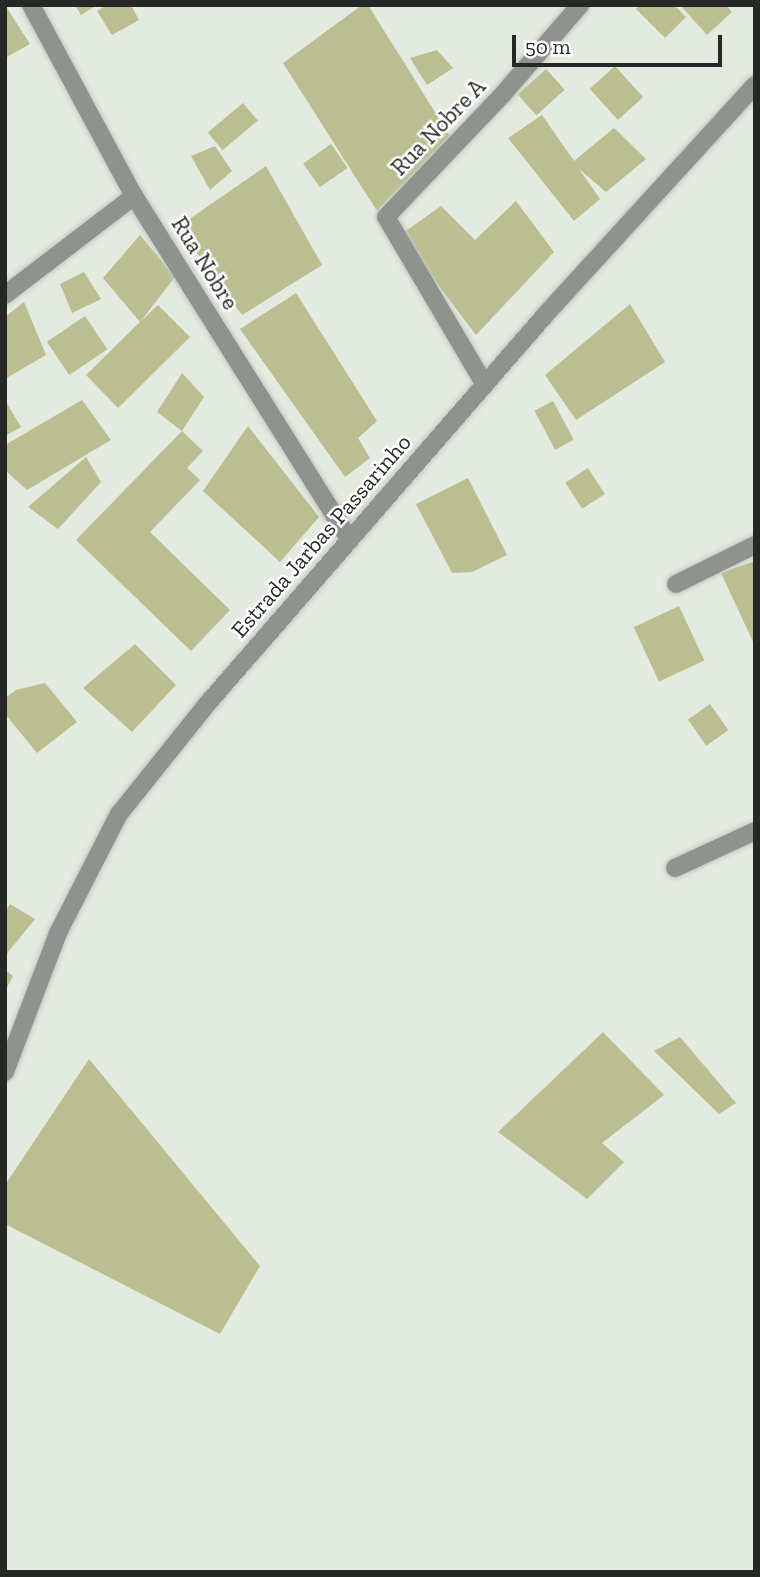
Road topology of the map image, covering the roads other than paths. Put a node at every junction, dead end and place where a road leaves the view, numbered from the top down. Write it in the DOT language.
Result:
graph roads {
  1 [pos="31,5"];
  2 [pos="580,5"];
  3 [pos="755,85"];
  4 [pos="134,196"];
  5 [pos="5,295"];
  6 [pos="485,385"];
  7 [pos="350,540"];
  8 [pos="755,545"];
  9 [pos="677,584"];
  10 [pos="755,831"];
  11 [pos="675,868"];
  12 [pos="5,1072"];
  1 -- 4 [label="street, Rua Nobre"];
  2 -- 6 [label="street, Rua Nobre A"];
  3 -- 6 [label="street, Estrada Jarbas Passarinho"];
  4 -- 5 [label="street"];
  4 -- 7 [label="street, Rua Nobre"];
  6 -- 7 [label="street, Estrada Jarbas Passarinho"];
  7 -- 12 [label="street, Estrada Jarbas Passarinho"];
  8 -- 9 [label="street"];
  10 -- 11 [label="street"];
}
